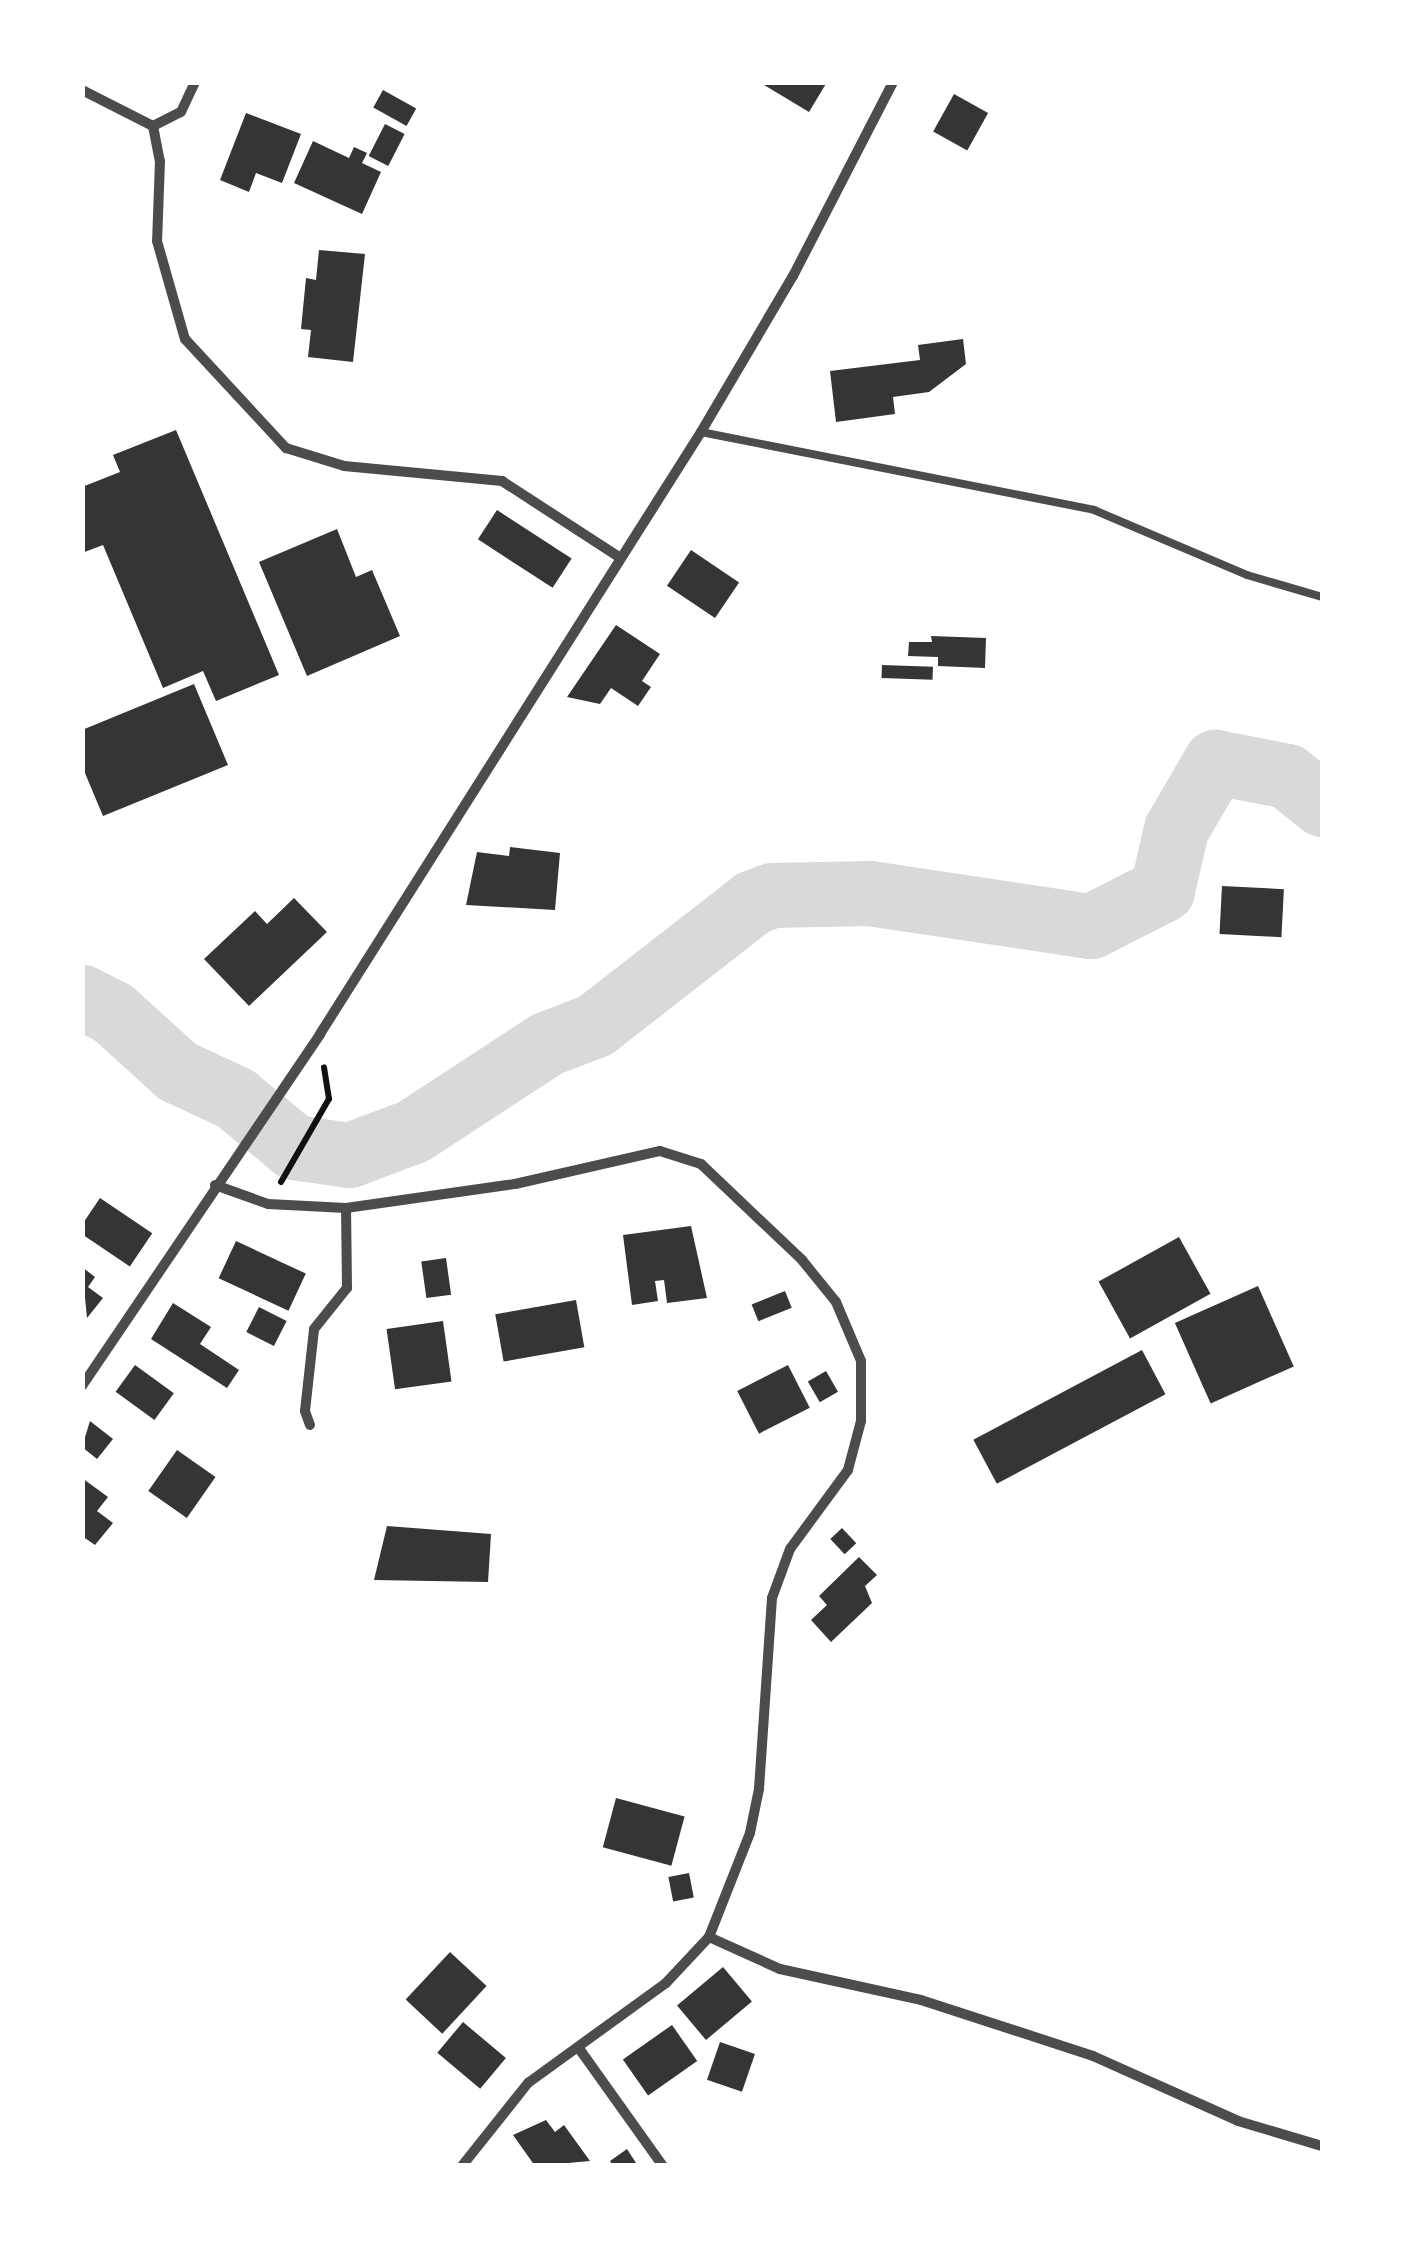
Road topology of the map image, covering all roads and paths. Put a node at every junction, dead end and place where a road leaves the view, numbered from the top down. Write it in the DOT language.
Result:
graph roads {
  1 [pos="195,82"];
  2 [pos="893,82"];
  3 [pos="82,90"];
  4 [pos="153,126"];
  5 [pos="701,432"];
  6 [pos="619,557"];
  7 [pos="1322,597"];
  8 [pos="329,1099"];
  9 [pos="215,1184"];
  10 [pos="268,1204"];
  11 [pos="346,1208"];
  12 [pos="82,1386"];
  13 [pos="310,1425"];
  14 [pos="710,1938"];
  15 [pos="578,2046"];
  16 [pos="1322,2146"];
  17 [pos="462,2166"];
  18 [pos="663,2166"];
  1 -- 4 [label="street"];
  2 -- 5 [label="street"];
  3 -- 4 [label="street"];
  4 -- 6 [label="street"];
  5 -- 6 [label="street"];
  5 -- 7 [label="lane"];
  6 -- 9 [label="street"];
  8 -- 10 [label="path"];
  9 -- 10 [label="street"];
  9 -- 12 [label="street"];
  10 -- 11 [label="street"];
  11 -- 13 [label="street"];
  11 -- 14 [label="street"];
  14 -- 15 [label="street"];
  14 -- 16 [label="street"];
  15 -- 17 [label="street"];
  15 -- 18 [label="street"];
}
